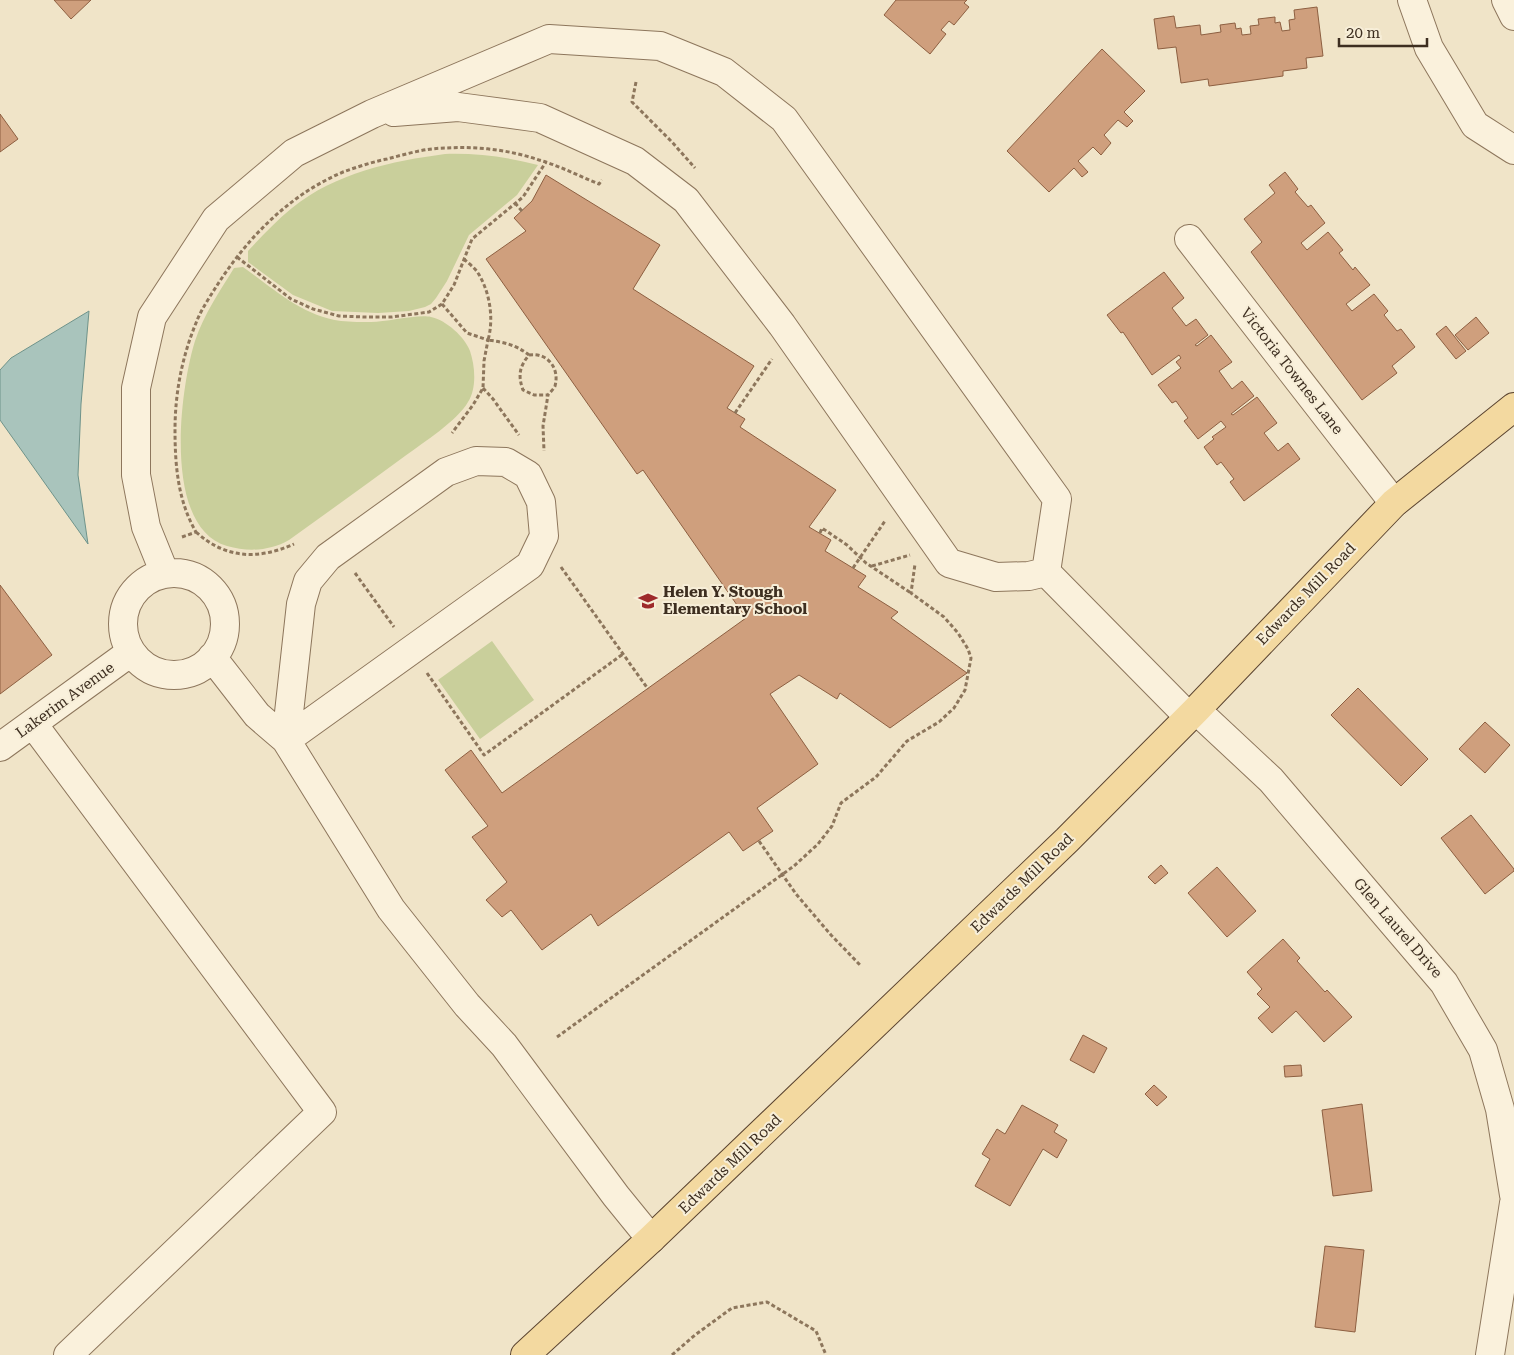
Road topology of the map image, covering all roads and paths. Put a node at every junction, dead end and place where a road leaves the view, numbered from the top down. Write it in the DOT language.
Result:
graph roads {
  1 [pos="1412,0"];
  2 [pos="1506,0"];
  3 [pos="1514,16"];
  4 [pos="636,82"];
  5 [pos="372,114"];
  6 [pos="1514,150"];
  7 [pos="546,162"];
  8 [pos="700,174"];
  9 [pos="602,180"];
  10 [pos="515,203"];
  11 [pos="522,211"];
  12 [pos="1189,239"];
  13 [pos="237,257"];
  14 [pos="464,259"];
  15 [pos="442,304"];
  16 [pos="488,340"];
  17 [pos="529,355"];
  18 [pos="772,358"];
  19 [pos="483,388"];
  20 [pos="548,395"];
  21 [pos="1514,407"];
  22 [pos="735,413"];
  23 [pos="452,434"];
  24 [pos="519,436"];
  25 [pos="544,451"];
  26 [pos="1394,503"];
  27 [pos="887,519"];
  28 [pos="196,532"];
  29 [pos="820,533"];
  30 [pos="178,538"];
  31 [pos="294,544"];
  32 [pos="860,556"];
  33 [pos="560,566"];
  34 [pos="872,566"];
  35 [pos="351,568"];
  36 [pos="853,568"];
  37 [pos="1046,572"];
  38 [pos="165,574"];
  39 [pos="911,593"];
  40 [pos="396,629"];
  41 [pos="131,652"];
  42 [pos="623,654"];
  43 [pos="212,658"];
  44 [pos="424,668"];
  45 [pos="648,689"];
  46 [pos="1192,713"];
  47 [pos="33,724"];
  48 [pos="286,740"];
  49 [pos="0,747"];
  50 [pos="759,841"];
  51 [pos="783,875"];
  52 [pos="860,965"];
  53 [pos="557,1037"];
  54 [pos="1514,1195"];
  55 [pos="1514,1203"];
  56 [pos="651,1240"];
  57 [pos="68,1355"];
  58 [pos="525,1355"];
  59 [pos="672,1355"];
  60 [pos="826,1355"];
  61 [pos="1490,1355"];
  1 -- 6 [label="street"];
  2 -- 3 [label="street"];
  4 -- 8 [label="path"];
  5 -- 37 [label="street"];
  5 -- 37 [label="street"];
  5 -- 38 [label="street"];
  7 -- 9 [label="path"];
  7 -- 10 [label="path"];
  7 -- 13 [label="path"];
  10 -- 11 [label="path"];
  10 -- 14 [label="path"];
  12 -- 26 [label="street, Victoria Townes Lane"];
  13 -- 15 [label="path"];
  13 -- 28 [label="path"];
  14 -- 15 [label="path"];
  14 -- 16 [label="path"];
  15 -- 16 [label="path"];
  16 -- 17 [label="path"];
  16 -- 19 [label="path"];
  17 -- 20 [label="path"];
  17 -- 20 [label="path"];
  18 -- 22 [label="path"];
  19 -- 23 [label="path"];
  19 -- 24 [label="path"];
  20 -- 25 [label="path"];
  21 -- 26 [label="main road, Edwards Mill Road"];
  26 -- 46 [label="main road, Edwards Mill Road"];
  27 -- 32 [label="path"];
  28 -- 30 [label="path"];
  28 -- 31 [label="path"];
  29 -- 32 [label="path"];
  32 -- 34 [label="path"];
  32 -- 36 [label="path"];
  33 -- 42 [label="path"];
  34 -- 39 [label="path"];
  34 -- 39 [label="path"];
  35 -- 40 [label="path"];
  37 -- 46 [label="street, Glen Laurel Drive"];
  38 -- 41 [label="street"];
  38 -- 43 [label="street"];
  39 -- 51 [label="path"];
  41 -- 43 [label="street"];
  41 -- 47 [label="street, Lakerim Avenue"];
  42 -- 44 [label="path"];
  42 -- 45 [label="path"];
  43 -- 48 [label="street"];
  46 -- 54 [label="street, Glen Laurel Drive"];
  46 -- 56 [label="main road, Edwards Mill Road"];
  47 -- 49 [label="street, Lakerim Avenue"];
  47 -- 57 [label="street"];
  48 -- 48 [label="street"];
  48 -- 56 [label="street"];
  50 -- 51 [label="path"];
  51 -- 52 [label="path"];
  51 -- 53 [label="path"];
  55 -- 61 [label="street"];
  56 -- 58 [label="main road, Edwards Mill Road"];
  59 -- 60 [label="path"];
}
